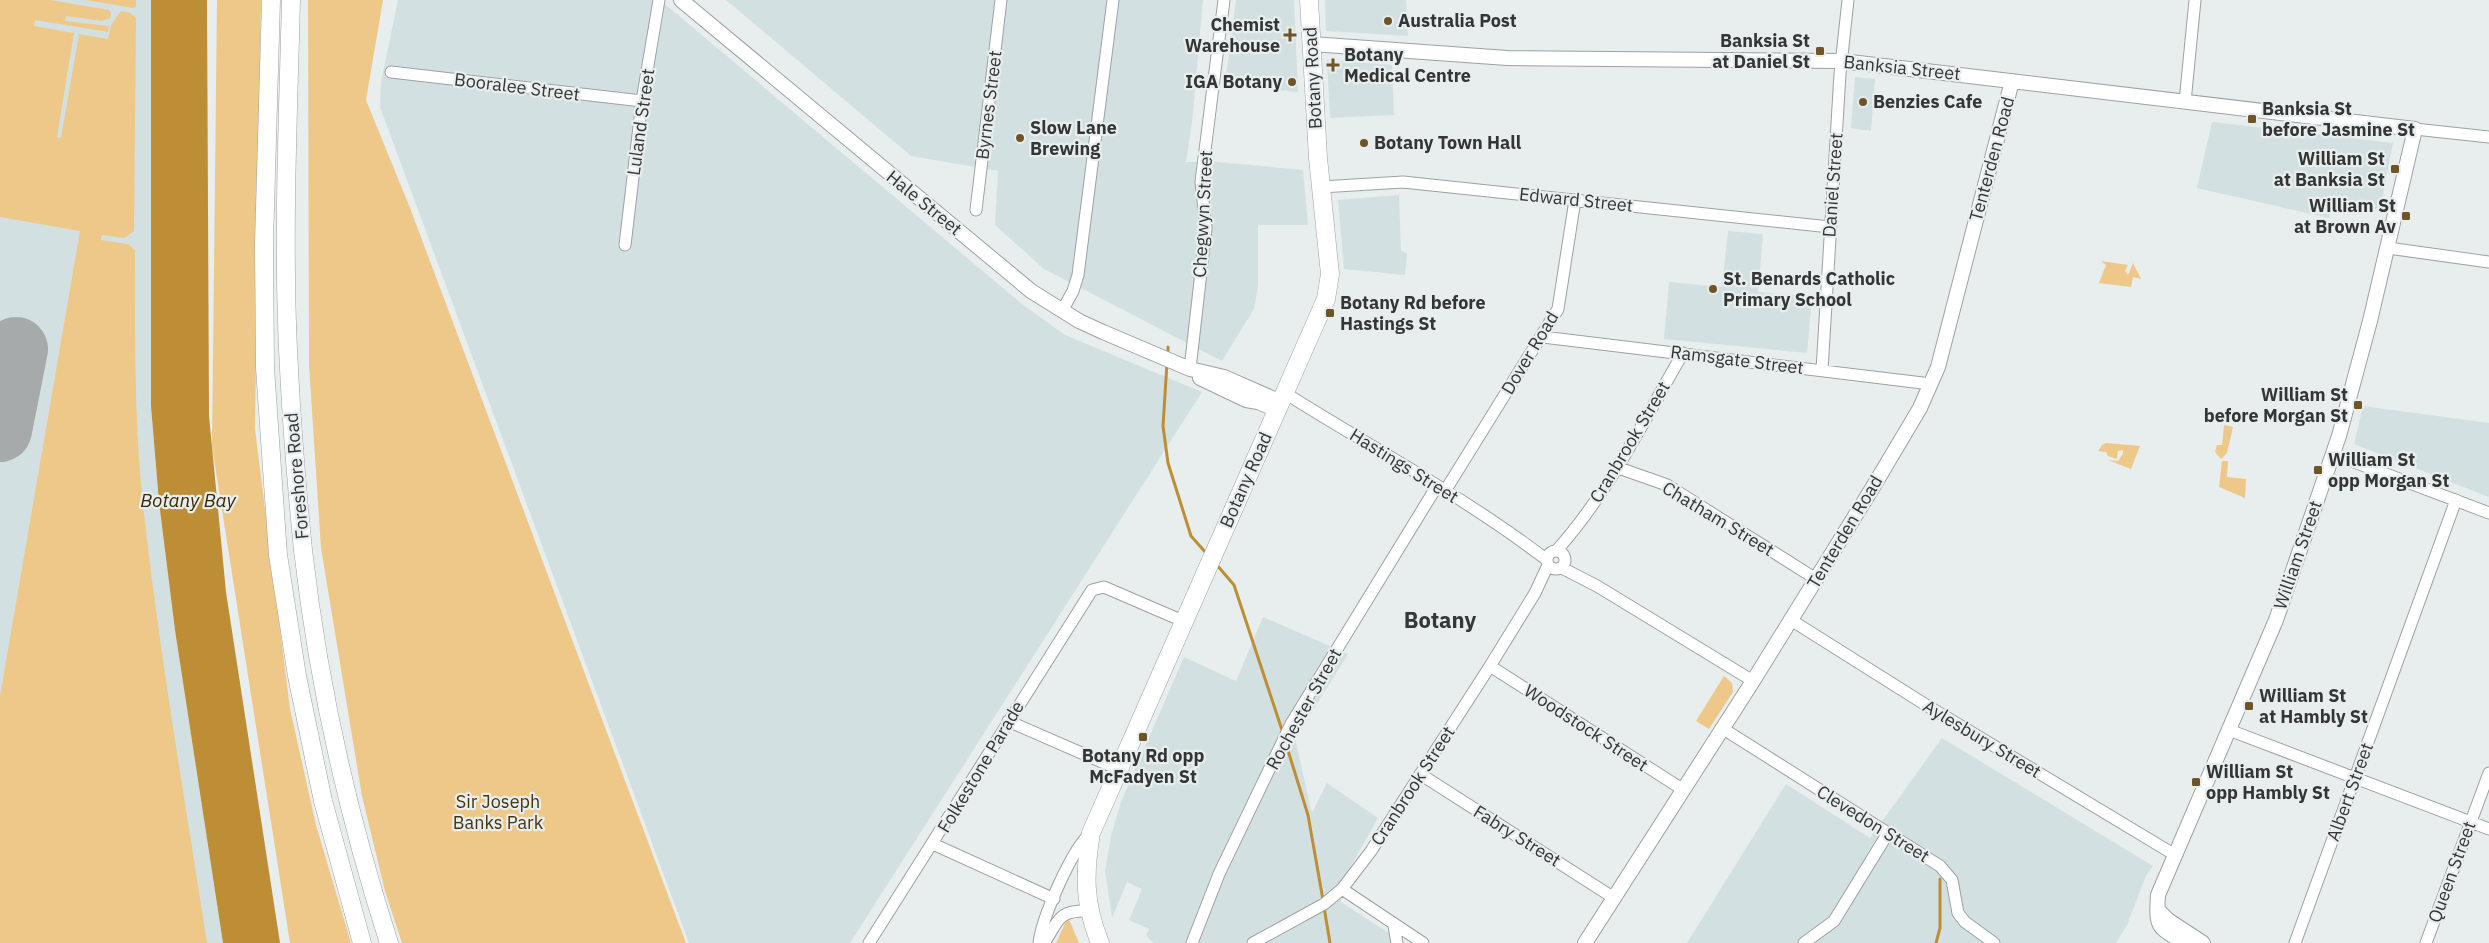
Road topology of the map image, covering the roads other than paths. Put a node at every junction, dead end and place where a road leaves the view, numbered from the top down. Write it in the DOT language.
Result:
graph roads {
  1 [pos="271,0"];
  2 [pos="291,0"];
  3 [pos="659,0"];
  4 [pos="681,0"];
  5 [pos="1001,0"];
  6 [pos="1113,0"];
  7 [pos="1224,0"];
  8 [pos="1310,0"];
  9 [pos="1848,0"];
  10 [pos="2195,0"];
  11 [pos="1312,44"];
  12 [pos="1842,61"];
  13 [pos="391,72"];
  14 [pos="2012,81"];
  15 [pos="642,101"];
  16 [pos="2185,102"];
  17 [pos="2415,129"];
  18 [pos="2489,137"];
  19 [pos="1321,188"];
  20 [pos="1575,200"];
  21 [pos="976,210"];
  22 [pos="1830,226"];
  23 [pos="625,245"];
  24 [pos="2388,248"];
  25 [pos="2489,262"];
  26 [pos="1064,306"];
  27 [pos="1543,337"];
  28 [pos="1683,353"];
  29 [pos="1190,369"];
  30 [pos="1822,370"];
  31 [pos="1931,384"];
  32 [pos="1281,402"];
  33 [pos="2333,454"];
  34 [pos="1616,467"];
  35 [pos="1441,489"];
  36 [pos="2456,500"];
  37 [pos="2489,513"];
  38 [pos="1557,560"];
  39 [pos="1816,579"];
  40 [pos="1791,620"];
  41 [pos="1183,621"];
  42 [pos="1490,666"];
  43 [pos="1753,681"];
  44 [pos="1008,721"];
  45 [pos="1722,728"];
  46 [pos="2229,730"];
  47 [pos="1118,769"];
  48 [pos="2489,773"];
  49 [pos="1420,774"];
  50 [pos="2356,778"];
  51 [pos="1682,789"];
  52 [pos="2471,822"];
  53 [pos="2489,829"];
  54 [pos="1091,833"];
  55 [pos="1888,833"];
  56 [pos="933,844"];
  57 [pos="2175,855"];
  58 [pos="1342,889"];
  59 [pos="1614,898"];
  60 [pos="1054,899"];
  61 [pos="1088,910"];
  62 [pos="2158,910"];
  63 [pos="1394,926"];
  64 [pos="362,943"];
  65 [pos="389,943"];
  66 [pos="869,943"];
  67 [pos="1039,943"];
  68 [pos="1044,943"];
  69 [pos="1100,943"];
  70 [pos="1192,943"];
  71 [pos="1253,943"];
  72 [pos="1398,943"];
  73 [pos="1424,943"];
  74 [pos="1585,943"];
  75 [pos="1804,943"];
  76 [pos="1994,943"];
  77 [pos="2184,943"];
  78 [pos="2202,943"];
  79 [pos="2295,943"];
  80 [pos="2426,943"];
  1 -- 64 [label="main road, Foreshore Road"];
  2 -- 65 [label="main road, Foreshore Road"];
  3 -- 15 [label="street, Luland Street"];
  4 -- 26 [label="street, Hale Street"];
  5 -- 21 [label="street, Byrnes Street"];
  6 -- 26 [label="street"];
  7 -- 29 [label="street, Chegwyn Street"];
  8 -- 11 [label="main road, Botany Road"];
  9 -- 12 [label="street, Daniel Street"];
  10 -- 16 [label="street"];
  11 -- 12 [label="street, Banksia Street"];
  11 -- 19 [label="main road, Botany Road"];
  12 -- 14 [label="street, Banksia Street"];
  12 -- 22 [label="street, Daniel Street"];
  13 -- 15 [label="street, Booralee Street"];
  14 -- 16 [label="street, Banksia Street"];
  14 -- 31 [label="street, Tenterden Road"];
  15 -- 23 [label="street, Luland Street"];
  16 -- 17 [label="street, Banksia Street"];
  17 -- 18 [label="street, Banksia Street"];
  17 -- 24 [label="street, William Street"];
  19 -- 20 [label="street, Edward Street"];
  19 -- 32 [label="main road, Botany Road"];
  20 -- 22 [label="street, Edward Street"];
  20 -- 27 [label="street, Dover Road"];
  22 -- 30 [label="street, Daniel Street"];
  24 -- 25 [label="street"];
  24 -- 33 [label="street, William Street"];
  26 -- 29 [label="street, Hale Street"];
  27 -- 28 [label="street, Ramsgate Street"];
  27 -- 35 [label="street, Dover Road"];
  28 -- 30 [label="street, Ramsgate Street"];
  28 -- 34 [label="street, Cranbrook Street"];
  29 -- 32 [label="street, Hale Street"];
  30 -- 31 [label="street, Ramsgate Street"];
  31 -- 39 [label="street, Tenterden Road"];
  32 -- 35 [label="street, Hastings Street"];
  32 -- 41 [label="main road, Botany Road"];
  33 -- 36 [label="street"];
  33 -- 46 [label="street, William Street"];
  34 -- 38 [label="street, Cranbrook Street"];
  34 -- 39 [label="street, Chatham Street"];
  35 -- 38 [label="street, Hastings Street"];
  35 -- 70 [label="street, Rochester Street"];
  36 -- 37 [label="street"];
  36 -- 50 [label="street, Albert Street"];
  38 -- 42 [label="street, Cranbrook Street"];
  38 -- 43 [label="street, Hastings Street"];
  39 -- 40 [label="street, Tenterden Road"];
  40 -- 43 [label="street, Tenterden Road"];
  40 -- 57 [label="street, Aylesbury Street"];
  41 -- 44 [label="street, Folkestone Parade"];
  41 -- 47 [label="main road, Botany Road"];
  42 -- 49 [label="street, Cranbrook Street"];
  42 -- 51 [label="street, Woodstock Street"];
  43 -- 45 [label="street, Tenterden Road"];
  44 -- 47 [label="street"];
  44 -- 56 [label="street, Folkestone Parade"];
  45 -- 51 [label="street, Tenterden Road"];
  45 -- 55 [label="street, Clevedon Street"];
  46 -- 50 [label="street"];
  46 -- 57 [label="street, William Street"];
  47 -- 54 [label="main road, Botany Road"];
  48 -- 52 [label="street, Queen Street"];
  49 -- 58 [label="street, Cranbrook Street"];
  49 -- 59 [label="street, Fabry Street"];
  50 -- 52 [label="street"];
  50 -- 79 [label="street, Albert Street"];
  51 -- 59 [label="street, Tenterden Road"];
  52 -- 53 [label="street"];
  52 -- 80 [label="street, Queen Street"];
  54 -- 60 [label="street"];
  54 -- 61 [label="main road, Botany Road"];
  55 -- 75 [label="street"];
  55 -- 76 [label="street, Clevedon Street"];
  56 -- 60 [label="street"];
  56 -- 66 [label="street, Folkestone Parade"];
  57 -- 62 [label="street, William Street"];
  58 -- 63 [label="street"];
  58 -- 71 [label="street, Cranbrook Street"];
  59 -- 74 [label="street, Tenterden Road"];
  60 -- 67 [label="street"];
  61 -- 68 [label="street"];
  61 -- 69 [label="main road, Botany Road"];
  62 -- 77 [label="street"];
  62 -- 78 [label="street"];
  63 -- 72 [label="street"];
  63 -- 73 [label="street"];
}
